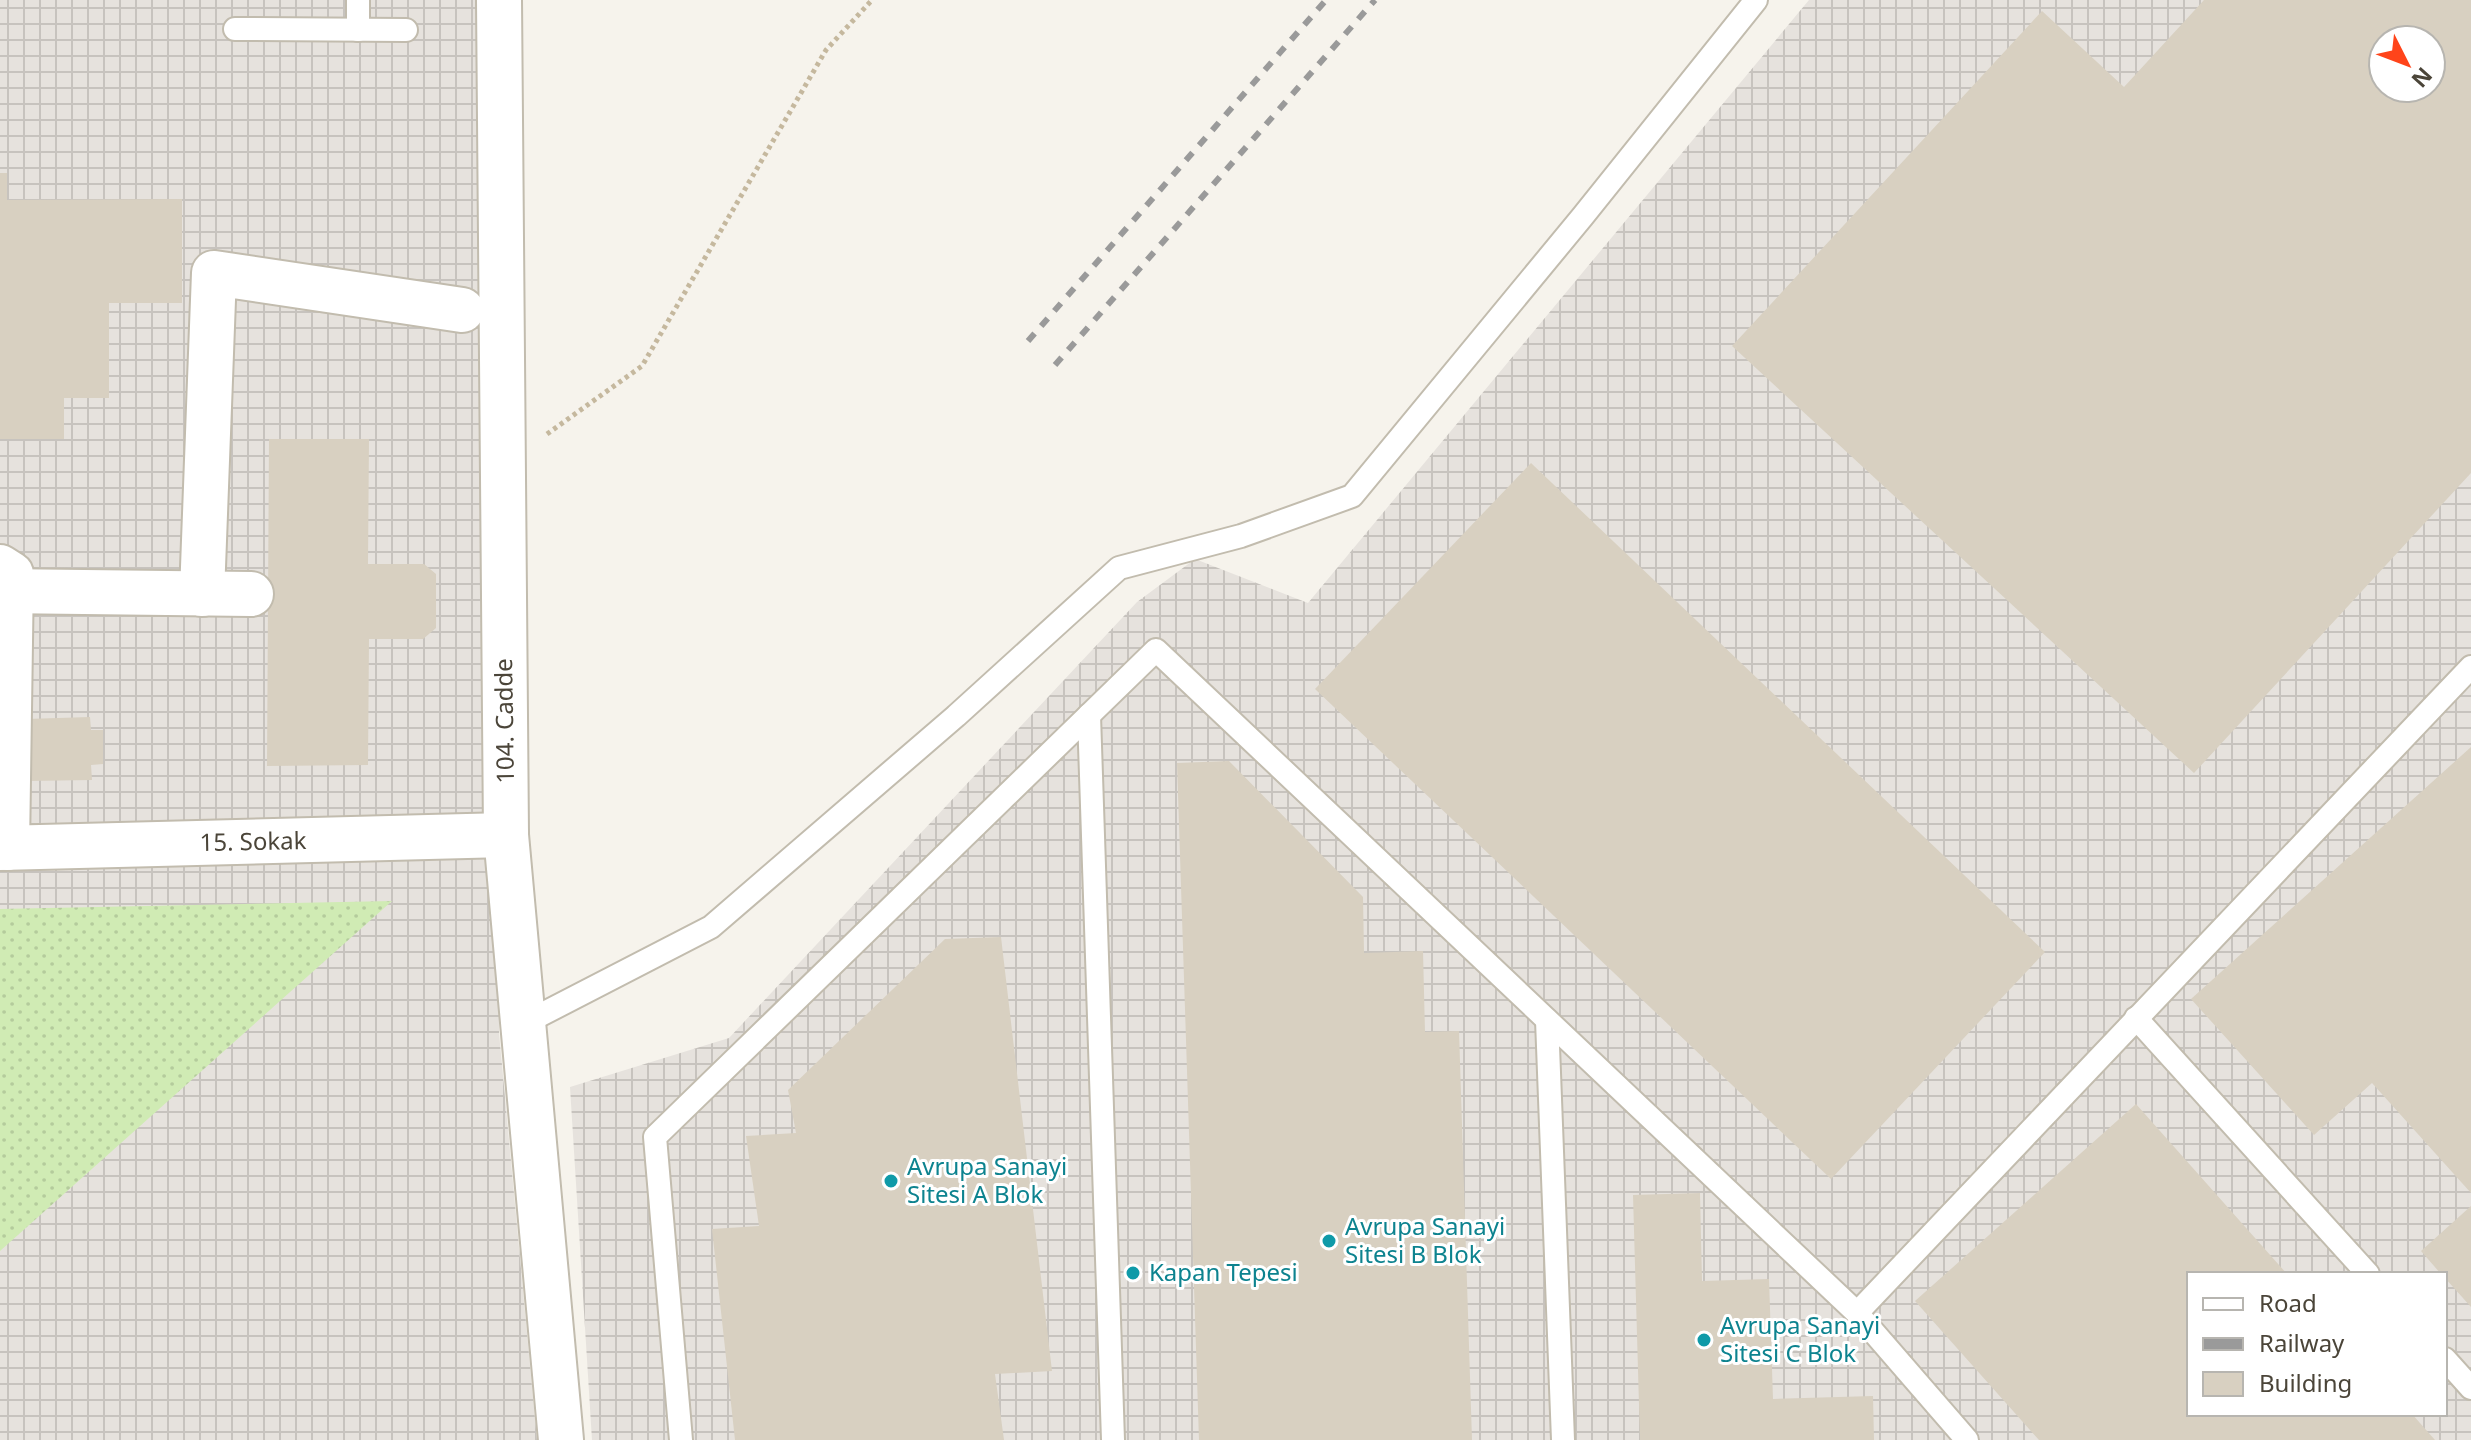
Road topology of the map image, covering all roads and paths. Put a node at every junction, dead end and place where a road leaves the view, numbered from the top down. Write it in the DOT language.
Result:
graph roads {
  1 [pos="358,0"];
  2 [pos="499,0"];
  3 [pos="872,0"];
  4 [pos="1756,0"];
  5 [pos="235,29"];
  6 [pos="358,30"];
  7 [pos="406,30"];
  8 [pos="462,310"];
  9 [pos="503,466"];
  10 [pos="3,583"];
  11 [pos="202,594"];
  12 [pos="251,594"];
  13 [pos="2471,667"];
  14 [pos="1089,715"];
  15 [pos="506,835"];
  16 [pos="4,848"];
  17 [pos="2136,1018"];
  18 [pos="1547,1020"];
  19 [pos="523,1024"];
  20 [pos="2366,1272"];
  21 [pos="1857,1313"];
  22 [pos="2447,1361"];
  23 [pos="2471,1388"];
  24 [pos="561,1440"];
  25 [pos="681,1440"];
  26 [pos="1113,1440"];
  27 [pos="1563,1440"];
  28 [pos="1967,1440"];
  1 -- 6 [label="lane"];
  2 -- 9 [label="street, 104. Cadde"];
  3 -- 9 [label="path"];
  4 -- 19 [label="lane"];
  5 -- 6 [label="lane"];
  6 -- 7 [label="lane"];
  8 -- 11 [label="street"];
  9 -- 15 [label="street, 104. Cadde"];
  10 -- 11 [label="street"];
  10 -- 16 [label="street"];
  11 -- 12 [label="street"];
  13 -- 17 [label="lane"];
  14 -- 18 [label="lane"];
  14 -- 25 [label="lane"];
  14 -- 26 [label="lane"];
  15 -- 16 [label="street, 15. Sokak"];
  15 -- 19 [label="street, 104. Cadde"];
  17 -- 20 [label="lane"];
  17 -- 21 [label="lane"];
  18 -- 21 [label="lane"];
  18 -- 27 [label="lane"];
  19 -- 24 [label="street, 104. Cadde"];
  21 -- 28 [label="lane"];
  22 -- 23 [label="lane"];
}
